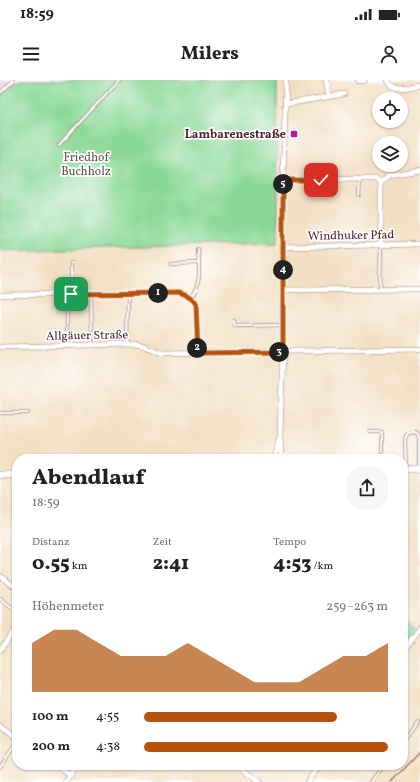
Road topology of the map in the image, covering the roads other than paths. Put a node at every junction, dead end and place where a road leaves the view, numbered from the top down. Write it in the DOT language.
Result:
graph roads {
  1 [pos="14,80"];
  2 [pos="119,80"];
  3 [pos="286,80"];
  4 [pos="326,80"];
  5 [pos="365,80"];
  6 [pos="388,80"];
  7 [pos="358,81"];
  8 [pos="420,85"];
  9 [pos="0,94"];
  10 [pos="344,94"];
  11 [pos="329,96"];
  12 [pos="286,104"];
  13 [pos="59,145"];
  14 [pos="420,170"];
  15 [pos="360,179"];
  16 [pos="283,180"];
  17 [pos="381,182"];
  18 [pos="360,195"];
  19 [pos="381,244"];
  20 [pos="420,244"];
  21 [pos="283,247"];
  22 [pos="198,249"];
  23 [pos="71,263"];
  24 [pos="199,263"];
  25 [pos="171,264"];
  26 [pos="420,289"];
  27 [pos="283,290"];
  28 [pos="380,290"];
  29 [pos="128,293"];
  30 [pos="69,294"];
  31 [pos="91,294"];
  32 [pos="0,295"];
  33 [pos="190,298"];
  34 [pos="234,320"];
  35 [pos="283,325"];
  36 [pos="127,344"];
  37 [pos="92,345"];
  38 [pos="67,346"];
  39 [pos="0,347"];
  40 [pos="420,349"];
  41 [pos="283,352"];
  42 [pos="198,353"];
  43 [pos="0,413"];
  44 [pos="28,413"];
  45 [pos="370,432"];
  46 [pos="280,434"];
  47 [pos="275,454"];
  48 [pos="281,454"];
  49 [pos="382,454"];
  50 [pos="405,454"];
  51 [pos="408,469"];
  52 [pos="420,469"];
  53 [pos="0,475"];
  54 [pos="12,475"];
  55 [pos="0,576"];
  56 [pos="12,584"];
  57 [pos="0,599"];
  58 [pos="12,608"];
  59 [pos="420,628"];
  60 [pos="12,633"];
  61 [pos="2,644"];
  62 [pos="408,644"];
  63 [pos="0,650"];
  64 [pos="418,722"];
  65 [pos="0,725"];
  66 [pos="12,733"];
  67 [pos="408,735"];
  68 [pos="12,749"];
  69 [pos="0,766"];
  70 [pos="60,770"];
  71 [pos="75,770"];
  72 [pos="243,770"];
  73 [pos="316,770"];
  74 [pos="380,770"];
  75 [pos="69,780"];
  76 [pos="257,781"];
  77 [pos="307,782"];
  78 [pos="371,782"];
  1 -- 9 [label="lane"];
  2 -- 13 [label="lane"];
  3 -- 12 [label="street"];
  4 -- 11 [label="street"];
  5 -- 7 [label="street"];
  6 -- 8 [label="street"];
  10 -- 11 [label="street"];
  11 -- 12 [label="street"];
  12 -- 16 [label="street"];
  14 -- 17 [label="street"];
  15 -- 16 [label="street"];
  15 -- 17 [label="street"];
  15 -- 18 [label="lane"];
  16 -- 21 [label="street"];
  17 -- 19 [label="street"];
  19 -- 20 [label="street, Windhuker Pfad"];
  19 -- 21 [label="street, Windhuker Pfad"];
  19 -- 28 [label="lane"];
  21 -- 27 [label="street"];
  22 -- 24 [label="lane"];
  23 -- 30 [label="lane"];
  24 -- 25 [label="lane"];
  24 -- 33 [label="lane"];
  26 -- 28 [label="street"];
  27 -- 28 [label="street"];
  27 -- 35 [label="street"];
  29 -- 31 [label="street"];
  29 -- 33 [label="street"];
  29 -- 36 [label="lane"];
  30 -- 31 [label="street"];
  30 -- 32 [label="street"];
  30 -- 38 [label="lane"];
  31 -- 37 [label="lane"];
  33 -- 42 [label="street"];
  34 -- 35 [label="lane"];
  35 -- 41 [label="street"];
  36 -- 37 [label="street, Allgäuer Straße"];
  36 -- 42 [label="street, Allgäuer Straße"];
  37 -- 38 [label="street, Allgäuer Straße"];
  38 -- 39 [label="street, Allgäuer Straße"];
  40 -- 41 [label="street, Allgäuer Straße"];
  41 -- 42 [label="street, Allgäuer Straße"];
  41 -- 46 [label="street"];
  43 -- 44 [label="lane"];
  45 -- 49 [label="lane"];
  46 -- 47 [label="street"];
  46 -- 48 [label="street"];
  50 -- 52 [label="lane"];
  51 -- 52 [label="main road"];
  53 -- 54 [label="main road"];
  55 -- 56 [label="street"];
  57 -- 58 [label="lane"];
  59 -- 62 [label="street"];
  60 -- 61 [label="street"];
  61 -- 63 [label="street"];
  64 -- 67 [label="lane"];
  65 -- 66 [label="street"];
  68 -- 69 [label="lane"];
  70 -- 75 [label="street"];
  71 -- 75 [label="street"];
  72 -- 76 [label="street"];
  73 -- 77 [label="street"];
  74 -- 78 [label="lane"];
}
